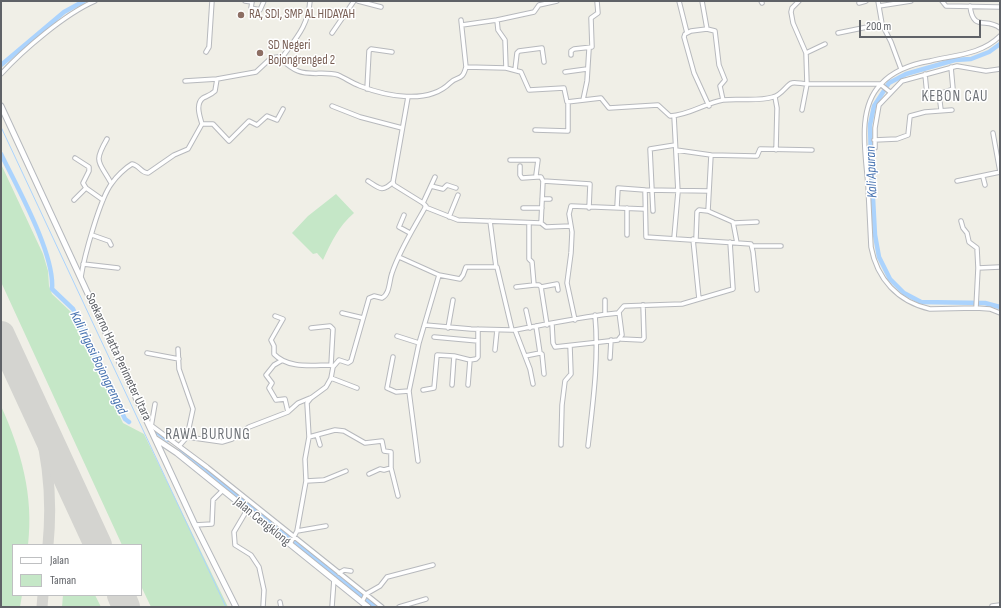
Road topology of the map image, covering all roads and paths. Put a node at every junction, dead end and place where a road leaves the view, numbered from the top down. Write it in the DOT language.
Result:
graph roads {
  1 [pos="95,1"];
  2 [pos="212,1"];
  3 [pos="246,1"];
  4 [pos="264,1"];
  5 [pos="310,1"];
  6 [pos="354,1"];
  7 [pos="358,1"];
  8 [pos="557,1"];
  9 [pos="597,1"];
  10 [pos="679,1"];
  11 [pos="702,1"];
  12 [pos="799,1"];
  13 [pos="866,1"];
  14 [pos="878,1"];
  15 [pos="911,1"];
  16 [pos="942,1"];
  17 [pos="951,1"];
  18 [pos="859,3"];
  19 [pos="879,6"];
  20 [pos="951,6"];
  21 [pos="970,6"];
  22 [pos="381,7"];
  23 [pos="1000,7"];
  24 [pos="497,20"];
  25 [pos="882,24"];
  26 [pos="1000,28"];
  27 [pos="707,29"];
  28 [pos="332,33"];
  29 [pos="687,33"];
  30 [pos="838,33"];
  31 [pos="1000,36"];
  32 [pos="825,44"];
  33 [pos="588,49"];
  34 [pos="206,52"];
  35 [pos="392,52"];
  36 [pos="806,53"];
  37 [pos="571,55"];
  38 [pos="281,59"];
  39 [pos="544,62"];
  40 [pos="466,67"];
  41 [pos="951,67"];
  42 [pos="506,68"];
  43 [pos="901,69"];
  44 [pos="1000,69"];
  45 [pos="515,70"];
  46 [pos="587,70"];
  47 [pos="565,72"];
  48 [pos="1,74"];
  49 [pos="925,74"];
  50 [pos="217,79"];
  51 [pos="185,81"];
  52 [pos="807,84"];
  53 [pos="881,86"];
  54 [pos="367,89"];
  55 [pos="889,91"];
  56 [pos="927,95"];
  57 [pos="775,96"];
  58 [pos="408,97"];
  59 [pos="584,100"];
  60 [pos="723,100"];
  61 [pos="568,102"];
  62 [pos="1,106"];
  63 [pos="332,106"];
  64 [pos="708,106"];
  65 [pos="283,109"];
  66 [pos="802,110"];
  67 [pos="941,110"];
  68 [pos="952,110"];
  69 [pos="674,116"];
  70 [pos="202,124"];
  71 [pos="402,128"];
  72 [pos="535,130"];
  73 [pos="993,133"];
  74 [pos="107,139"];
  75 [pos="874,140"];
  76 [pos="676,145"];
  77 [pos="875,148"];
  78 [pos="676,150"];
  79 [pos="776,150"];
  80 [pos="812,150"];
  81 [pos="711,155"];
  82 [pos="75,158"];
  83 [pos="510,160"];
  84 [pos="520,166"];
  85 [pos="1000,172"];
  86 [pos="435,177"];
  87 [pos="537,177"];
  88 [pos="983,177"];
  89 [pos="368,181"];
  90 [pos="543,181"];
  91 [pos="957,181"];
  92 [pos="393,182"];
  93 [pos="112,183"];
  94 [pos="985,185"];
  95 [pos="431,186"];
  96 [pos="86,188"];
  97 [pos="456,188"];
  98 [pos="645,190"];
  99 [pos="653,190"];
  100 [pos="709,191"];
  101 [pos="678,192"];
  102 [pos="458,196"];
  103 [pos="550,198"];
  104 [pos="542,199"];
  105 [pos="74,200"];
  106 [pos="103,200"];
  107 [pos="423,203"];
  108 [pos="425,207"];
  109 [pos="617,207"];
  110 [pos="523,208"];
  111 [pos="542,208"];
  112 [pos="589,208"];
  113 [pos="627,208"];
  114 [pos="644,209"];
  115 [pos="653,211"];
  116 [pos="708,211"];
  117 [pos="404,215"];
  118 [pos="449,217"];
  119 [pos="490,221"];
  120 [pos="960,221"];
  121 [pos="757,222"];
  122 [pos="529,223"];
  123 [pos="541,223"];
  124 [pos="734,223"];
  125 [pos="571,226"];
  126 [pos="410,233"];
  127 [pos="627,234"];
  128 [pos="92,236"];
  129 [pos="674,238"];
  130 [pos="694,239"];
  131 [pos="730,242"];
  132 [pos="737,243"];
  133 [pos="111,245"];
  134 [pos="752,246"];
  135 [pos="781,246"];
  136 [pos="399,257"];
  137 [pos="83,264"];
  138 [pos="496,267"];
  139 [pos="1000,267"];
  140 [pos="118,268"];
  141 [pos="978,268"];
  142 [pos="439,275"];
  143 [pos="81,277"];
  144 [pos="534,285"];
  145 [pos="516,287"];
  146 [pos="541,288"];
  147 [pos="558,290"];
  148 [pos="757,290"];
  149 [pos="698,299"];
  150 [pos="453,300"];
  151 [pos="605,300"];
  152 [pos="643,306"];
  153 [pos="976,307"];
  154 [pos="526,310"];
  155 [pos="342,312"];
  156 [pos="619,312"];
  157 [pos="1000,313"];
  158 [pos="606,314"];
  159 [pos="595,315"];
  160 [pos="275,316"];
  161 [pos="363,318"];
  162 [pos="575,320"];
  163 [pos="552,324"];
  164 [pos="425,325"];
  165 [pos="547,325"];
  166 [pos="536,326"];
  167 [pos="311,328"];
  168 [pos="448,328"];
  169 [pos="530,328"];
  170 [pos="478,329"];
  171 [pos="497,330"];
  172 [pos="513,330"];
  173 [pos="397,336"];
  174 [pos="434,337"];
  175 [pos="620,339"];
  176 [pos="611,340"];
  177 [pos="478,341"];
  178 [pos="597,342"];
  179 [pos="419,343"];
  180 [pos="570,346"];
  181 [pos="178,349"];
  182 [pos="495,350"];
  183 [pos="147,353"];
  184 [pos="540,353"];
  185 [pos="454,356"];
  186 [pos="525,356"];
  187 [pos="393,357"];
  188 [pos="610,358"];
  189 [pos="179,359"];
  190 [pos="470,360"];
  191 [pos="281,361"];
  192 [pos="332,366"];
  193 [pos="544,374"];
  194 [pos="331,378"];
  195 [pos="533,384"];
  196 [pos="452,385"];
  197 [pos="468,385"];
  198 [pos="357,388"];
  199 [pos="423,390"];
  200 [pos="410,391"];
  201 [pos="311,398"];
  202 [pos="155,404"];
  203 [pos="288,412"];
  204 [pos="151,426"];
  205 [pos="317,434"];
  206 [pos="187,437"];
  207 [pos="309,437"];
  208 [pos="155,438"];
  209 [pos="180,445"];
  210 [pos="320,445"];
  211 [pos="562,445"];
  212 [pos="588,446"];
  213 [pos="418,460"];
  214 [pos="391,468"];
  215 [pos="346,471"];
  216 [pos="369,474"];
  217 [pos="213,477"];
  218 [pos="306,481"];
  219 [pos="223,490"];
  220 [pos="398,496"];
  221 [pos="247,510"];
  222 [pos="195,525"];
  223 [pos="326,526"];
  224 [pos="297,531"];
  225 [pos="295,538"];
  226 [pos="291,544"];
  227 [pos="433,565"];
  228 [pos="350,571"];
  229 [pos="339,573"];
  230 [pos="334,579"];
  231 [pos="365,595"];
  232 [pos="426,598"];
  233 [pos="280,602"];
  234 [pos="363,602"];
  235 [pos="1000,604"];
  236 [pos="992,606"];
  237 [pos="236,607"];
  238 [pos="263,607"];
  239 [pos="281,607"];
  240 [pos="332,607"];
  241 [pos="368,607"];
  242 [pos="382,607"];
  243 [pos="399,607"];
  1 -- 48 [label="street"];
  2 -- 34 [label="street"];
  3 -- 4 [label="street"];
  5 -- 38 [label="street"];
  6 -- 28 [label="street"];
  7 -- 22 [label="street"];
  8 -- 24 [label="street"];
  9 -- 33 [label="street"];
  10 -- 29 [label="street"];
  11 -- 27 [label="street"];
  12 -- 36 [label="street"];
  13 -- 18 [label="street"];
  14 -- 19 [label="street"];
  15 -- 19 [label="street"];
  16 -- 20 [label="street"];
  17 -- 20 [label="street"];
  19 -- 25 [label="street"];
  20 -- 21 [label="street"];
  21 -- 23 [label="street"];
  21 -- 26 [label="street"];
  24 -- 40 [label="street"];
  24 -- 42 [label="street"];
  25 -- 30 [label="street"];
  25 -- 43 [label="street"];
  27 -- 29 [label="street"];
  27 -- 60 [label="street"];
  29 -- 64 [label="street"];
  31 -- 43 [label="street"];
  32 -- 36 [label="street"];
  33 -- 37 [label="street"];
  33 -- 46 [label="street"];
  35 -- 54 [label="street"];
  36 -- 52 [label="street"];
  38 -- 50 [label="street"];
  38 -- 54 [label="street"];
  39 -- 45 [label="street"];
  40 -- 42 [label="street"];
  40 -- 58 [label="street"];
  41 -- 44 [label="street"];
  41 -- 49 [label="street"];
  41 -- 67 [label="street"];
  42 -- 45 [label="street"];
  43 -- 53 [label="street"];
  45 -- 61 [label="street"];
  46 -- 47 [label="street"];
  46 -- 59 [label="street"];
  49 -- 55 [label="street"];
  49 -- 56 [label="street"];
  50 -- 51 [label="street"];
  50 -- 70 [label="street"];
  52 -- 53 [label="street"];
  52 -- 57 [label="street"];
  52 -- 66 [label="street"];
  53 -- 55 [label="street"];
  53 -- 153 [label="street"];
  54 -- 58 [label="street"];
  55 -- 75 [label="street"];
  57 -- 60 [label="street"];
  57 -- 79 [label="street"];
  58 -- 71 [label="street"];
  59 -- 61 [label="street"];
  59 -- 69 [label="street"];
  60 -- 64 [label="street"];
  61 -- 72 [label="street"];
  62 -- 143 [label="main road, Soekarno Hatta Perimeter Utara"];
  63 -- 71 [label="street"];
  64 -- 69 [label="street"];
  65 -- 70 [label="street"];
  67 -- 68 [label="street"];
  67 -- 75 [label="street"];
  69 -- 76 [label="street"];
  70 -- 93 [label="street"];
  71 -- 92 [label="street"];
  73 -- 85 [label="street"];
  74 -- 93 [label="street"];
  75 -- 77 [label="street"];
  76 -- 78 [label="street"];
  76 -- 99 [label="street"];
  78 -- 81 [label="street"];
  78 -- 101 [label="street"];
  79 -- 80 [label="street"];
  79 -- 81 [label="street"];
  81 -- 100 [label="street"];
  82 -- 96 [label="street"];
  83 -- 87 [label="street"];
  84 -- 87 [label="street"];
  85 -- 88 [label="street"];
  86 -- 95 [label="street"];
  87 -- 90 [label="street"];
  88 -- 91 [label="street"];
  88 -- 94 [label="street"];
  89 -- 92 [label="street"];
  90 -- 104 [label="street"];
  90 -- 112 [label="street"];
  92 -- 107 [label="street"];
  93 -- 106 [label="street"];
  95 -- 97 [label="street"];
  95 -- 107 [label="street"];
  96 -- 105 [label="street"];
  96 -- 106 [label="street"];
  98 -- 99 [label="street"];
  98 -- 109 [label="street"];
  98 -- 114 [label="street"];
  99 -- 101 [label="street"];
  99 -- 115 [label="street"];
  100 -- 101 [label="street"];
  100 -- 116 [label="street"];
  101 -- 129 [label="street"];
  102 -- 118 [label="street"];
  103 -- 104 [label="street"];
  104 -- 111 [label="street"];
  106 -- 128 [label="street"];
  107 -- 108 [label="street"];
  108 -- 118 [label="street"];
  108 -- 126 [label="street"];
  109 -- 112 [label="street"];
  109 -- 113 [label="street"];
  110 -- 111 [label="street"];
  111 -- 123 [label="street"];
  112 -- 125 [label="street"];
  113 -- 114 [label="street"];
  113 -- 127 [label="street"];
  114 -- 129 [label="street"];
  116 -- 124 [label="street"];
  116 -- 130 [label="street"];
  117 -- 126 [label="street"];
  118 -- 119 [label="street"];
  119 -- 122 [label="street"];
  119 -- 138 [label="street"];
  120 -- 141 [label="street"];
  121 -- 124 [label="street"];
  122 -- 123 [label="street"];
  122 -- 144 [label="street"];
  123 -- 125 [label="street"];
  124 -- 132 [label="street"];
  125 -- 162 [label="street"];
  126 -- 136 [label="street"];
  128 -- 133 [label="street"];
  128 -- 137 [label="street"];
  129 -- 130 [label="street"];
  130 -- 131 [label="street"];
  130 -- 149 [label="street"];
  131 -- 132 [label="street"];
  131 -- 149 [label="street"];
  132 -- 134 [label="street"];
  134 -- 135 [label="street"];
  134 -- 148 [label="street"];
  136 -- 142 [label="street"];
  136 -- 161 [label="street"];
  137 -- 140 [label="street"];
  137 -- 143 [label="street"];
  138 -- 142 [label="street"];
  138 -- 172 [label="street"];
  139 -- 141 [label="street"];
  141 -- 153 [label="street"];
  142 -- 164 [label="street"];
  143 -- 204 [label="main road, Soekarno Hatta Perimeter Utara"];
  144 -- 145 [label="street"];
  144 -- 146 [label="street"];
  146 -- 147 [label="street"];
  146 -- 165 [label="street"];
  149 -- 152 [label="street"];
  150 -- 168 [label="street"];
  151 -- 158 [label="street"];
  152 -- 156 [label="street"];
  152 -- 175 [label="street"];
  153 -- 157 [label="street"];
  154 -- 169 [label="street"];
  155 -- 161 [label="street"];
  156 -- 158 [label="street"];
  156 -- 175 [label="street"];
  158 -- 159 [label="street"];
  159 -- 162 [label="street"];
  159 -- 178 [label="street"];
  160 -- 191 [label="street"];
  161 -- 192 [label="street"];
  162 -- 163 [label="street"];
  163 -- 165 [label="street"];
  163 -- 180 [label="street"];
  164 -- 168 [label="street"];
  164 -- 179 [label="street"];
  165 -- 166 [label="street"];
  166 -- 169 [label="street"];
  166 -- 184 [label="street"];
  167 -- 192 [label="street"];
  168 -- 170 [label="street"];
  169 -- 172 [label="street"];
  170 -- 171 [label="street"];
  170 -- 177 [label="street"];
  171 -- 172 [label="street"];
  171 -- 182 [label="street"];
  172 -- 186 [label="street"];
  173 -- 179 [label="street"];
  174 -- 177 [label="street"];
  175 -- 176 [label="street"];
  176 -- 178 [label="street"];
  176 -- 188 [label="street"];
  177 -- 190 [label="street"];
  178 -- 180 [label="street"];
  178 -- 212 [label="street"];
  179 -- 200 [label="street"];
  180 -- 211 [label="street"];
  181 -- 189 [label="street"];
  183 -- 189 [label="street"];
  184 -- 186 [label="street"];
  184 -- 193 [label="street"];
  185 -- 190 [label="street"];
  185 -- 196 [label="street"];
  185 -- 199 [label="street"];
  186 -- 195 [label="street"];
  187 -- 200 [label="street"];
  189 -- 206 [label="street"];
  190 -- 197 [label="street"];
  191 -- 192 [label="street"];
  191 -- 203 [label="street"];
  192 -- 194 [label="street"];
  194 -- 198 [label="street"];
  194 -- 201 [label="street"];
  200 -- 213 [label="street"];
  201 -- 203 [label="street"];
  201 -- 207 [label="street"];
  202 -- 204 [label="street"];
  203 -- 206 [label="street"];
  204 -- 208 [label="main road, Soekarno Hatta Perimeter Utara"];
  204 -- 209 [label="street"];
  205 -- 207 [label="street"];
  205 -- 210 [label="street"];
  205 -- 214 [label="street"];
  206 -- 209 [label="street"];
  207 -- 218 [label="street"];
  208 -- 217 [label="main road, Jalan Cengklong"];
  208 -- 222 [label="main road, Soekarno Hatta Perimeter Utara"];
  209 -- 217 [label="street"];
  214 -- 216 [label="street"];
  214 -- 220 [label="street"];
  215 -- 218 [label="street"];
  217 -- 219 [label="main road, Jalan Cengklong"];
  217 -- 225 [label="street"];
  218 -- 224 [label="street"];
  219 -- 221 [label="main road, Jalan Cengklong"];
  219 -- 222 [label="street"];
  221 -- 226 [label="main road, Jalan Cengklong"];
  221 -- 238 [label="street"];
  222 -- 237 [label="main road, Soekarno Hatta Perimeter Utara"];
  223 -- 224 [label="street"];
  224 -- 225 [label="street"];
  225 -- 226 [label="street"];
  225 -- 229 [label="street"];
  226 -- 230 [label="main road, Jalan Cengklong"];
  227 -- 231 [label="street"];
  228 -- 229 [label="street"];
  229 -- 231 [label="street"];
  230 -- 234 [label="main road, Jalan Cengklong"];
  230 -- 240 [label="street"];
  231 -- 234 [label="street"];
  231 -- 242 [label="street"];
  232 -- 243 [label="street"];
  233 -- 239 [label="street"];
  234 -- 241 [label="main road, Jalan Cengklong"];
  235 -- 236 [label="street"];
}
